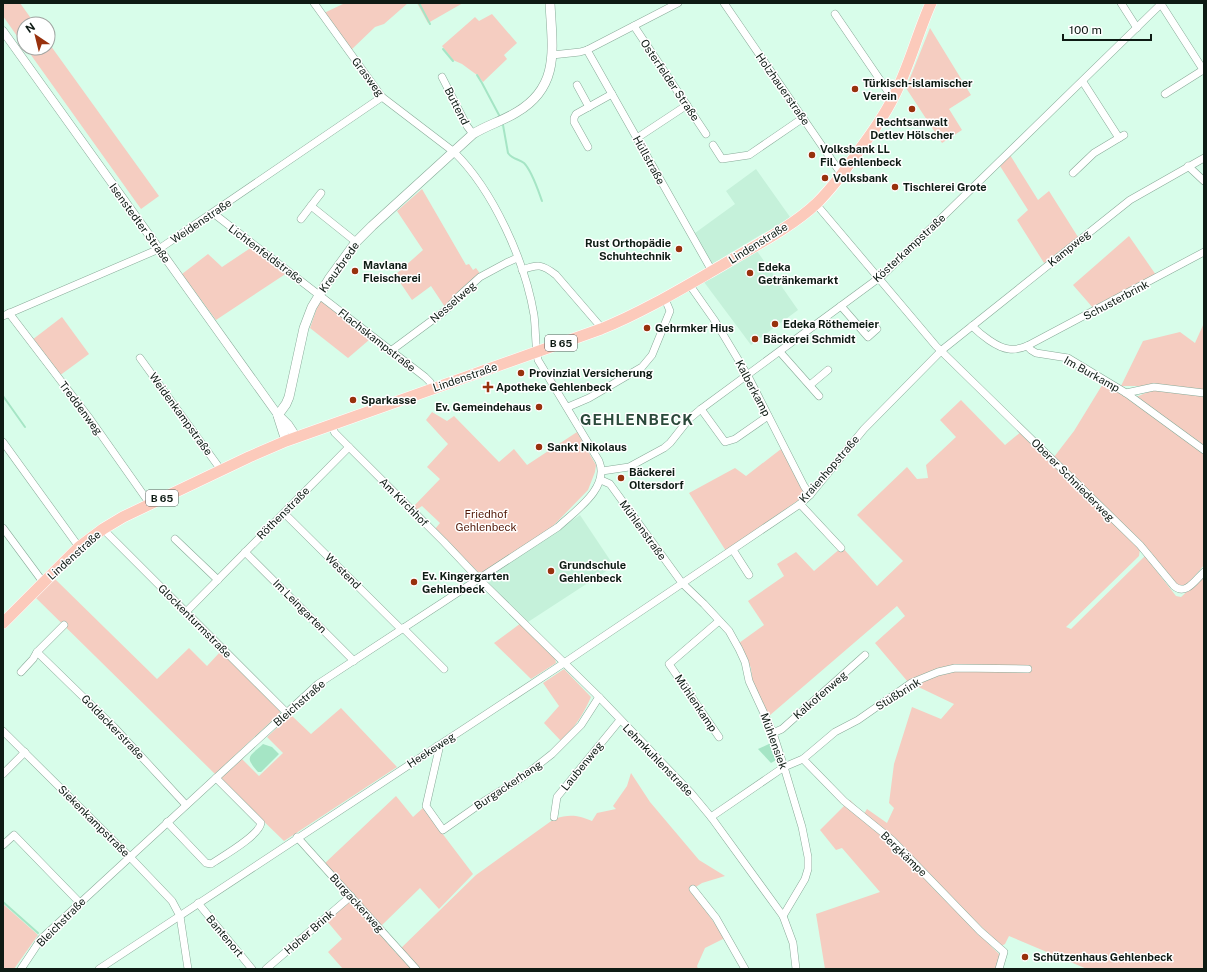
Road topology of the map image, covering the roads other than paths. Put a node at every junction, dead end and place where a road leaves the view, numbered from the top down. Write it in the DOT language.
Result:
graph roads {
  1 [pos="314,3"];
  2 [pos="550,3"];
  3 [pos="678,3"];
  4 [pos="724,3"];
  5 [pos="931,3"];
  6 [pos="1121,3"];
  7 [pos="1162,4"];
  8 [pos="835,14"];
  9 [pos="634,26"];
  10 [pos="1136,28"];
  11 [pos="3,31"];
  12 [pos="587,50"];
  13 [pos="552,55"];
  14 [pos="1203,71"];
  15 [pos="442,77"];
  16 [pos="1083,82"];
  17 [pos="577,85"];
  18 [pos="612,94"];
  19 [pos="1166,94"];
  20 [pos="382,97"];
  21 [pos="894,97"];
  22 [pos="687,105"];
  23 [pos="589,107"];
  24 [pos="803,118"];
  25 [pos="473,134"];
  26 [pos="706,134"];
  27 [pos="637,138"];
  28 [pos="713,145"];
  29 [pos="588,146"];
  30 [pos="454,152"];
  31 [pos="1204,158"];
  32 [pos="1188,166"];
  33 [pos="1073,173"];
  34 [pos="842,175"];
  35 [pos="1204,181"];
  36 [pos="321,193"];
  37 [pos="816,204"];
  38 [pos="311,206"];
  39 [pos="213,213"];
  40 [pos="301,219"];
  41 [pos="356,242"];
  42 [pos="159,249"];
  43 [pos="1204,252"];
  44 [pos="518,258"];
  45 [pos="522,270"];
  46 [pos="712,271"];
  47 [pos="879,279"];
  48 [pos="689,284"];
  49 [pos="319,294"];
  50 [pos="665,299"];
  51 [pos="842,306"];
  52 [pos="6,314"];
  53 [pos="972,326"];
  54 [pos="601,329"];
  55 [pos="877,329"];
  56 [pos="1028,346"];
  57 [pos="392,350"];
  58 [pos="942,350"];
  59 [pos="536,352"];
  60 [pos="780,352"];
  61 [pos="140,358"];
  62 [pos="828,370"];
  63 [pos="748,376"];
  64 [pos="810,386"];
  65 [pos="433,388"];
  66 [pos="1126,393"];
  67 [pos="1204,393"];
  68 [pos="819,396"];
  69 [pos="568,407"];
  70 [pos="701,409"];
  71 [pos="278,414"];
  72 [pos="768,416"];
  73 [pos="330,424"];
  74 [pos="296,437"];
  75 [pos="286,441"];
  76 [pos="3,442"];
  77 [pos="349,447"];
  78 [pos="1204,450"];
  79 [pos="221,470"];
  80 [pos="602,471"];
  81 [pos="601,480"];
  82 [pos="810,495"];
  83 [pos="150,504"];
  84 [pos="800,504"];
  85 [pos="284,513"];
  86 [pos="3,528"];
  87 [pos="103,529"];
  88 [pos="175,539"];
  89 [pos="79,547"];
  90 [pos="841,548"];
  91 [pos="733,550"];
  92 [pos="245,552"];
  93 [pos="1204,572"];
  94 [pos="749,575"];
  95 [pos="479,579"];
  96 [pos="218,580"];
  97 [pos="43,582"];
  98 [pos="682,584"];
  99 [pos="186,612"];
  100 [pos="719,621"];
  101 [pos="3,623"];
  102 [pos="64,625"];
  103 [pos="402,628"];
  104 [pos="37,652"];
  105 [pos="865,655"];
  106 [pos="354,661"];
  107 [pos="564,663"];
  108 [pos="444,669"];
  109 [pos="1028,669"];
  110 [pos="21,672"];
  111 [pos="599,697"];
  112 [pos="287,713"];
  113 [pos="620,720"];
  114 [pos="3,731"];
  115 [pos="773,733"];
  116 [pos="719,737"];
  117 [pos="437,746"];
  118 [pos="25,752"];
  119 [pos="802,759"];
  120 [pos="784,767"];
  121 [pos="3,774"];
  122 [pos="216,778"];
  123 [pos="186,805"];
  124 [pos="711,817"];
  125 [pos="554,818"];
  126 [pos="167,822"];
  127 [pos="297,837"];
  128 [pos="3,845"];
  129 [pos="130,856"];
  130 [pos="693,889"];
  131 [pos="351,896"];
  132 [pos="80,903"];
  133 [pos="198,904"];
  134 [pos="180,916"];
  135 [pos="782,916"];
  136 [pos="21,969"];
  137 [pos="98,969"];
  138 [pos="188,969"];
  139 [pos="252,969"];
  140 [pos="266,969"];
  141 [pos="416,969"];
  142 [pos="745,969"];
  143 [pos="796,969"];
  144 [pos="999,969"];
  1 -- 20 [label="street, Grasweg"];
  2 -- 13 [label="main road, Kreuzbrede"];
  3 -- 9 [label="street, Osterfelder Straße"];
  4 -- 24 [label="street, Holzhauerstraße"];
  5 -- 21 [label="main road, B 65"];
  6 -- 10 [label="street"];
  7 -- 10 [label="street, Kösterkampstraße"];
  7 -- 14 [label="street"];
  8 -- 21 [label="street"];
  9 -- 12 [label="street, Osterfelder Straße"];
  9 -- 22 [label="street, Osterfelder Straße"];
  10 -- 16 [label="street, Kösterkampstraße"];
  11 -- 42 [label="street, Isenstedter Straße"];
  12 -- 13 [label="street, Osterfelder Straße"];
  12 -- 18 [label="street, Hüllstraße"];
  13 -- 25 [label="main road, Kreuzbrede"];
  14 -- 19 [label="street"];
  15 -- 25 [label="street, Buttend"];
  16 -- 33 [label="street"];
  16 -- 47 [label="street, Kösterkampstraße"];
  17 -- 23 [label="street"];
  18 -- 23 [label="street"];
  18 -- 27 [label="street, Hüllstraße"];
  20 -- 30 [label="street, Grasweg"];
  20 -- 39 [label="street, Weidenstraße"];
  21 -- 34 [label="main road, B 65"];
  22 -- 26 [label="street, Osterfelder Straße"];
  22 -- 27 [label="street"];
  23 -- 29 [label="street"];
  24 -- 28 [label="street"];
  24 -- 34 [label="street, Holzhauerstraße"];
  25 -- 30 [label="main road, Kreuzbrede"];
  27 -- 46 [label="street, Hüllstraße"];
  30 -- 41 [label="main road, Kreuzbrede"];
  30 -- 44 [label="street, Grasweg"];
  31 -- 32 [label="street, Kampweg"];
  32 -- 35 [label="street"];
  32 -- 53 [label="street, Kampweg"];
  34 -- 37 [label="main road, Lindenstraße / B 65"];
  36 -- 38 [label="street"];
  37 -- 46 [label="main road, Lindenstraße / B 65"];
  37 -- 47 [label="street"];
  38 -- 40 [label="street"];
  38 -- 41 [label="street"];
  39 -- 42 [label="street, Weidenstraße"];
  39 -- 49 [label="street, Lichtenfeldstraße"];
  41 -- 49 [label="main road, Kreuzbrede"];
  42 -- 52 [label="street, Weidenstraße"];
  42 -- 71 [label="street, Isenstedter Straße"];
  43 -- 56 [label="street, Schusterbrink"];
  44 -- 45 [label="street, Grasweg"];
  44 -- 57 [label="street, Nesselweg"];
  45 -- 54 [label="street"];
  45 -- 59 [label="street, Grasweg"];
  46 -- 48 [label="main road, Lindenstraße / B 65"];
  47 -- 51 [label="street, Kösterkampstraße"];
  47 -- 58 [label="street"];
  48 -- 50 [label="main road, Lindenstraße / B 65"];
  48 -- 63 [label="street, Kalberkamp"];
  49 -- 57 [label="street, Flachskampstraße"];
  49 -- 71 [label="main road, Kreuzbrede"];
  50 -- 54 [label="main road, Lindenstraße / B 65"];
  50 -- 69 [label="street"];
  51 -- 55 [label="street"];
  51 -- 60 [label="street, Kösterkampstraße"];
  52 -- 83 [label="street, Treddenweg"];
  53 -- 56 [label="street"];
  53 -- 58 [label="street, Kampweg"];
  54 -- 59 [label="main road, Lindenstraße / B 65"];
  56 -- 66 [label="street, Im Burkamp"];
  57 -- 65 [label="street, Flachskampstraße"];
  58 -- 82 [label="street, Kraienhopstraße"];
  58 -- 93 [label="street, Oberer Schniederweg"];
  59 -- 65 [label="main road, Lindenstraße / B 65"];
  59 -- 69 [label="street"];
  60 -- 63 [label="street, Kösterkampstraße"];
  60 -- 64 [label="street"];
  61 -- 79 [label="street, Weidenkampstraße"];
  62 -- 64 [label="street"];
  63 -- 70 [label="street, Kösterkampstraße"];
  63 -- 72 [label="street, Kalberkamp"];
  64 -- 68 [label="street"];
  65 -- 73 [label="main road, Lindenstraße / B 65"];
  66 -- 67 [label="street"];
  66 -- 78 [label="street, Im Burkamp"];
  69 -- 80 [label="street"];
  70 -- 72 [label="street"];
  70 -- 80 [label="street, Kösterkampstraße"];
  71 -- 74 [label="main road, Isenstedter Straße"];
  71 -- 75 [label="main road, Isenstedter Straße"];
  72 -- 82 [label="street, Kalberkamp"];
  73 -- 74 [label="main road, Lindenstraße / B 65"];
  73 -- 77 [label="street, Am Kirchhof"];
  74 -- 75 [label="main road, Lindenstraße / B 65"];
  75 -- 79 [label="main road, Lindenstraße / B 65"];
  76 -- 89 [label="street"];
  77 -- 85 [label="street, Röthenstraße"];
  77 -- 95 [label="street, Am Kirchhof"];
  79 -- 83 [label="main road, Lindenstraße / B 65"];
  80 -- 81 [label="street, Bleichstraße"];
  81 -- 95 [label="street, Bleichstraße"];
  81 -- 98 [label="street, Mühlenstraße"];
  82 -- 84 [label="street, Kraienhopstraße"];
  83 -- 87 [label="main road, Lindenstraße / B 65"];
  84 -- 90 [label="street"];
  84 -- 91 [label="street, Kraienhopstraße"];
  85 -- 92 [label="street, Röthenstraße"];
  85 -- 103 [label="street, Westend"];
  86 -- 97 [label="street"];
  87 -- 89 [label="main road, Lindenstraße / B 65"];
  87 -- 99 [label="street, Glockenturmstraße"];
  88 -- 96 [label="street"];
  89 -- 97 [label="main road, Lindenstraße / B 65"];
  91 -- 94 [label="street"];
  91 -- 98 [label="street, Kraienhopstraße"];
  92 -- 96 [label="street, Röthenstraße"];
  92 -- 106 [label="street, Im Leingarten"];
  95 -- 103 [label="street, Bleichstraße"];
  95 -- 107 [label="street, Lehmkuhlenstraße"];
  96 -- 99 [label="street, Röthenstraße"];
  97 -- 101 [label="main road, Lindenstraße / B 65"];
  98 -- 100 [label="street, Mühlensiek"];
  98 -- 107 [label="street, Heekeweg"];
  99 -- 112 [label="street, Glockenturmstraße"];
  100 -- 115 [label="street, Mühlensiek"];
  100 -- 116 [label="street, Mühlenkamp"];
  102 -- 104 [label="street"];
  103 -- 106 [label="street, Bleichstraße"];
  103 -- 108 [label="street, Westend"];
  104 -- 110 [label="street"];
  104 -- 123 [label="street, Goldackerstraße"];
  105 -- 115 [label="street, Kalkofenweg"];
  106 -- 112 [label="street, Bleichstraße"];
  107 -- 111 [label="street, Lehmkuhlenstraße"];
  107 -- 117 [label="street, Heekeweg"];
  109 -- 119 [label="street, Stüßbrink"];
  111 -- 113 [label="street, Lehmkuhlenstraße"];
  111 -- 117 [label="street, Burgackerhang"];
  112 -- 122 [label="street, Bleichstraße"];
  113 -- 124 [label="street, Lehmkuhlenstraße"];
  113 -- 125 [label="street, Laubenweg"];
  114 -- 118 [label="street, Siekenkampstraße"];
  115 -- 120 [label="street, Mühlensiek"];
  117 -- 127 [label="street, Heekeweg"];
  118 -- 121 [label="street"];
  118 -- 129 [label="street, Siekenkampstraße"];
  119 -- 120 [label="street, Stüßbrink"];
  119 -- 144 [label="street, Bergkämpe"];
  120 -- 124 [label="street, Stüßbrink"];
  120 -- 135 [label="street, Mühlensiek"];
  122 -- 123 [label="street, Bleichstraße"];
  122 -- 126 [label="street"];
  123 -- 126 [label="street, Bleichstraße"];
  124 -- 135 [label="street, Lehmkuhlenstraße"];
  126 -- 129 [label="street, Bleichstraße"];
  127 -- 131 [label="street, Burgackerweg"];
  127 -- 133 [label="street, Heekeweg"];
  128 -- 132 [label="street"];
  129 -- 132 [label="street, Bleichstraße"];
  129 -- 134 [label="street, Siekenkampstraße"];
  130 -- 142 [label="street"];
  131 -- 140 [label="street, Hoher Brink"];
  131 -- 141 [label="street, Burgackerweg"];
  132 -- 136 [label="street, Bleichstraße"];
  133 -- 134 [label="street, Heekeweg"];
  133 -- 139 [label="street, Bantenort"];
  134 -- 137 [label="street, Heekeweg"];
  134 -- 138 [label="street"];
  135 -- 143 [label="street, Lehmkuhlenstraße"];
}
